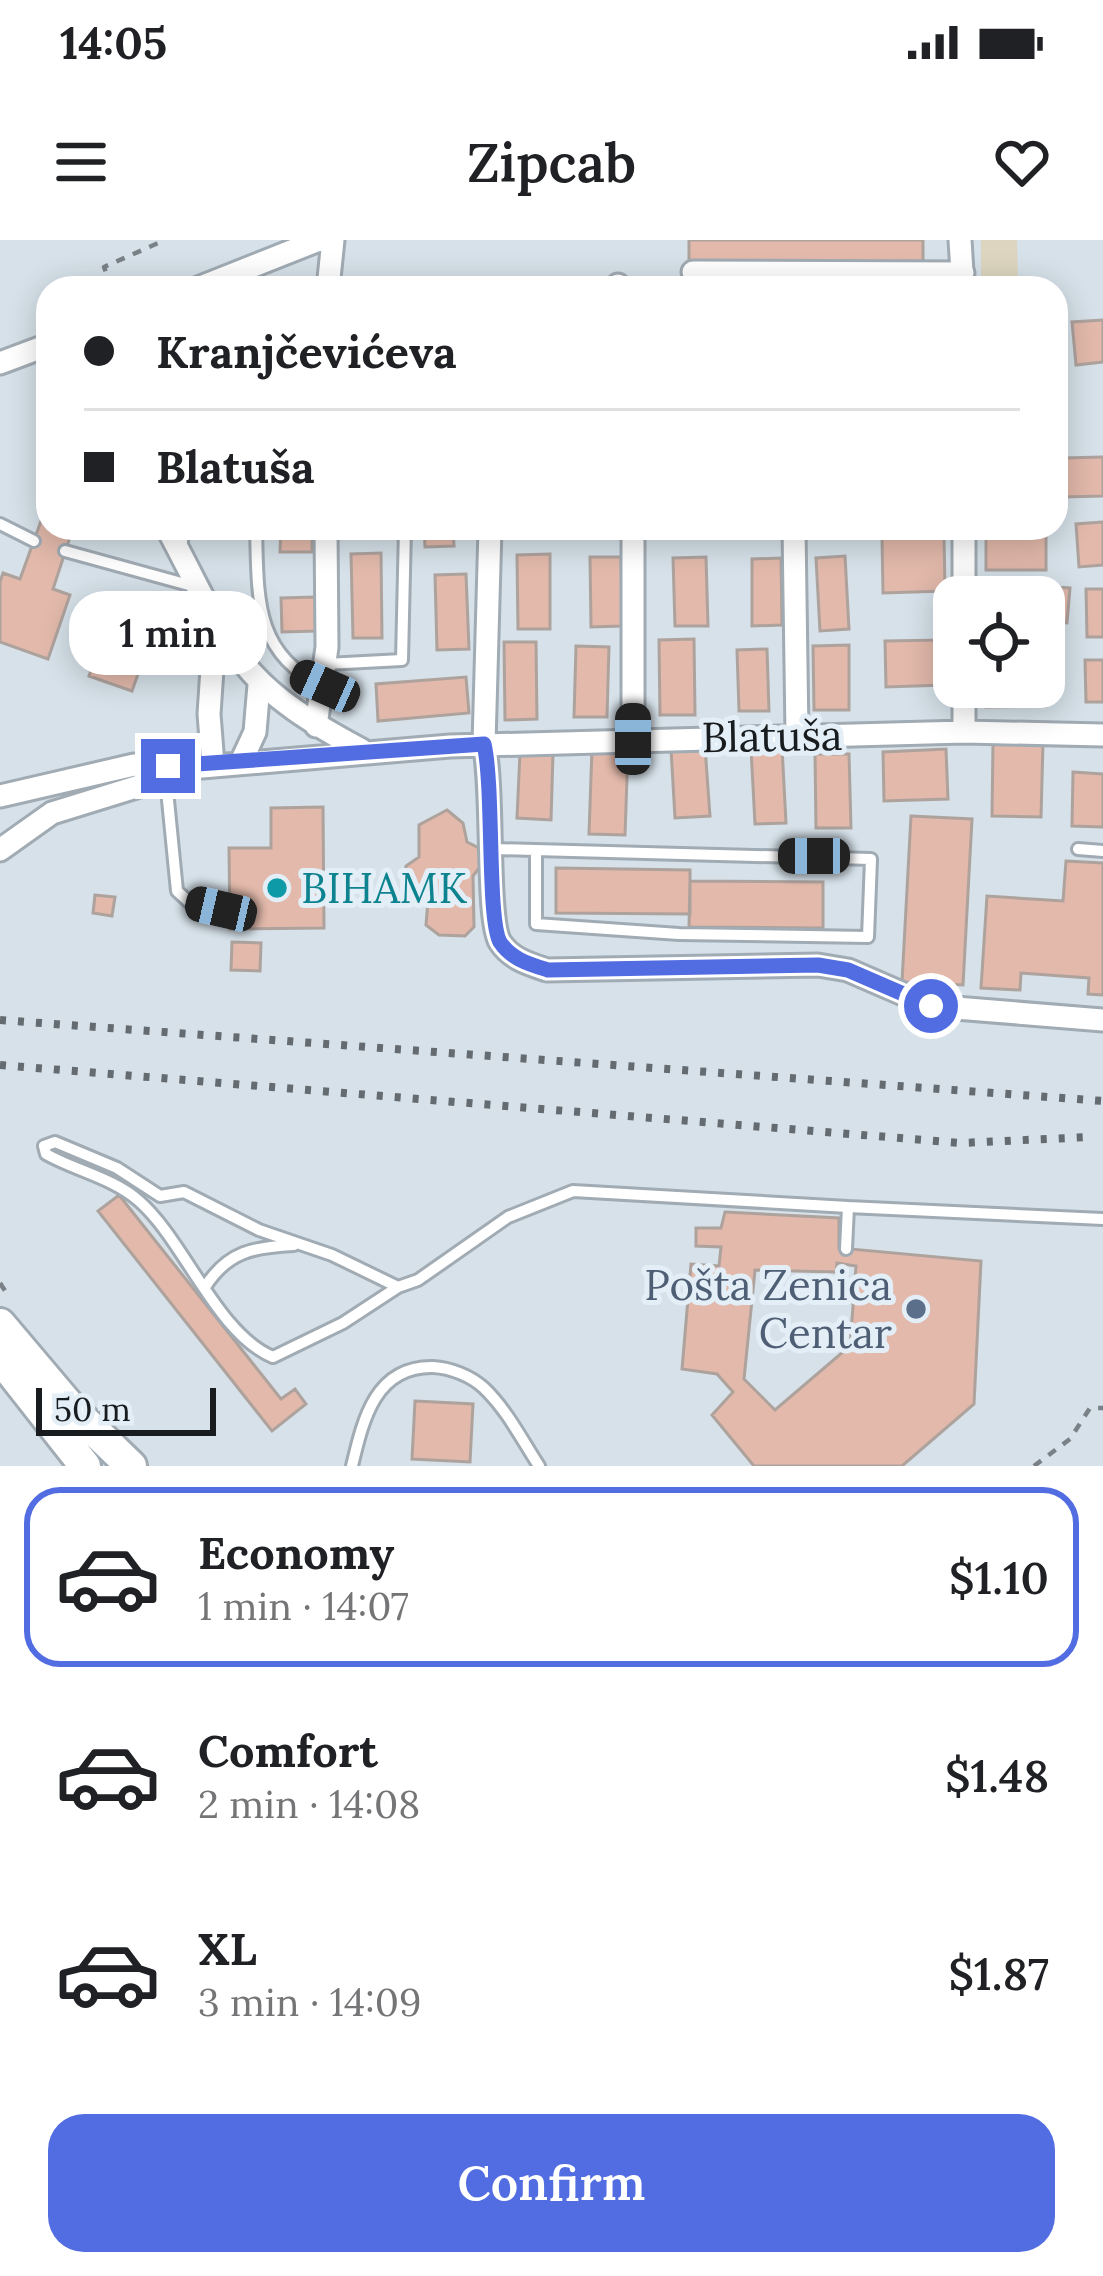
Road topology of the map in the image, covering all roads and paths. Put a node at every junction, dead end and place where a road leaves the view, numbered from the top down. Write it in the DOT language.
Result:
graph roads {
  1 [pos="165,240"];
  2 [pos="320,240"];
  3 [pos="333,240"];
  4 [pos="960,240"];
  5 [pos="693,272"];
  6 [pos="107,276"];
  7 [pos="255,276"];
  8 [pos="329,276"];
  9 [pos="742,276"];
  10 [pos="963,276"];
  11 [pos="36,350"];
  12 [pos="0,363"];
  13 [pos="0,524"];
  14 [pos="173,540"];
  15 [pos="182,540"];
  16 [pos="257,540"];
  17 [pos="326,540"];
  18 [pos="405,540"];
  19 [pos="490,540"];
  20 [pos="633,540"];
  21 [pos="794,540"];
  22 [pos="964,540"];
  23 [pos="34,541"];
  24 [pos="65,551"];
  25 [pos="179,553"];
  26 [pos="964,576"];
  27 [pos="199,588"];
  28 [pos="215,624"];
  29 [pos="326,675"];
  30 [pos="259,685"];
  31 [pos="964,708"];
  32 [pos="316,726"];
  33 [pos="964,732"];
  34 [pos="797,735"];
  35 [pos="1103,735"];
  36 [pos="633,739"];
  37 [pos="484,744"];
  38 [pos="364,751"];
  39 [pos="241,762"];
  40 [pos="207,766"];
  41 [pos="166,780"];
  42 [pos="0,796"];
  43 [pos="494,849"];
  44 [pos="1078,849"];
  45 [pos="0,850"];
  46 [pos="536,851"];
  47 [pos="1103,851"];
  48 [pos="221,909"];
  49 [pos="1103,1020"];
  50 [pos="848,1207"];
  51 [pos="1103,1219"];
  52 [pos="303,1245"];
  53 [pos="846,1249"];
  54 [pos="398,1286"];
  55 [pos="205,1287"];
  56 [pos="0,1324"];
  57 [pos="0,1358"];
  58 [pos="1103,1408"];
  59 [pos="85,1466"];
  60 [pos="131,1466"];
  61 [pos="352,1466"];
  62 [pos="539,1466"];
  63 [pos="1034,1466"];
  1 -- 6 [label="path"];
  2 -- 7 [label="street"];
  3 -- 8 [label="street"];
  4 -- 10 [label="street"];
  5 -- 9 [label="street"];
  11 -- 12 [label="street"];
  13 -- 23 [label="lane"];
  14 -- 25 [label="street"];
  15 -- 25 [label="lane"];
  16 -- 29 [label="lane"];
  17 -- 29 [label="street"];
  18 -- 29 [label="lane"];
  19 -- 37 [label="street"];
  20 -- 36 [label="street"];
  21 -- 34 [label="street"];
  22 -- 26 [label="street"];
  24 -- 27 [label="lane"];
  25 -- 27 [label="street"];
  27 -- 28 [label="street"];
  28 -- 30 [label="street"];
  28 -- 40 [label="street"];
  29 -- 32 [label="street"];
  30 -- 32 [label="street"];
  30 -- 39 [label="street"];
  31 -- 33 [label="street"];
  32 -- 38 [label="street"];
  33 -- 34 [label="street, Blatuša"];
  33 -- 35 [label="street, Blatuša"];
  34 -- 36 [label="street, Blatuša"];
  36 -- 37 [label="street, Blatuša"];
  37 -- 38 [label="street, Blatuša"];
  37 -- 43 [label="street"];
  38 -- 39 [label="street, Blatuša"];
  39 -- 40 [label="street, Blatuša"];
  40 -- 41 [label="street, Blatuša"];
  40 -- 42 [label="street, Blatuša"];
  41 -- 45 [label="street, Blatuša"];
  41 -- 48 [label="lane"];
  43 -- 46 [label="lane"];
  43 -- 49 [label="street"];
  44 -- 47 [label="lane"];
  46 -- 46 [label="lane"];
  50 -- 51 [label="lane"];
  50 -- 53 [label="lane"];
  50 -- 54 [label="lane"];
  52 -- 54 [label="lane"];
  52 -- 55 [label="lane"];
  52 -- 55 [label="lane"];
  54 -- 55 [label="lane"];
  56 -- 60 [label="main road"];
  57 -- 59 [label="main road"];
  58 -- 63 [label="path"];
  61 -- 62 [label="lane"];
}
